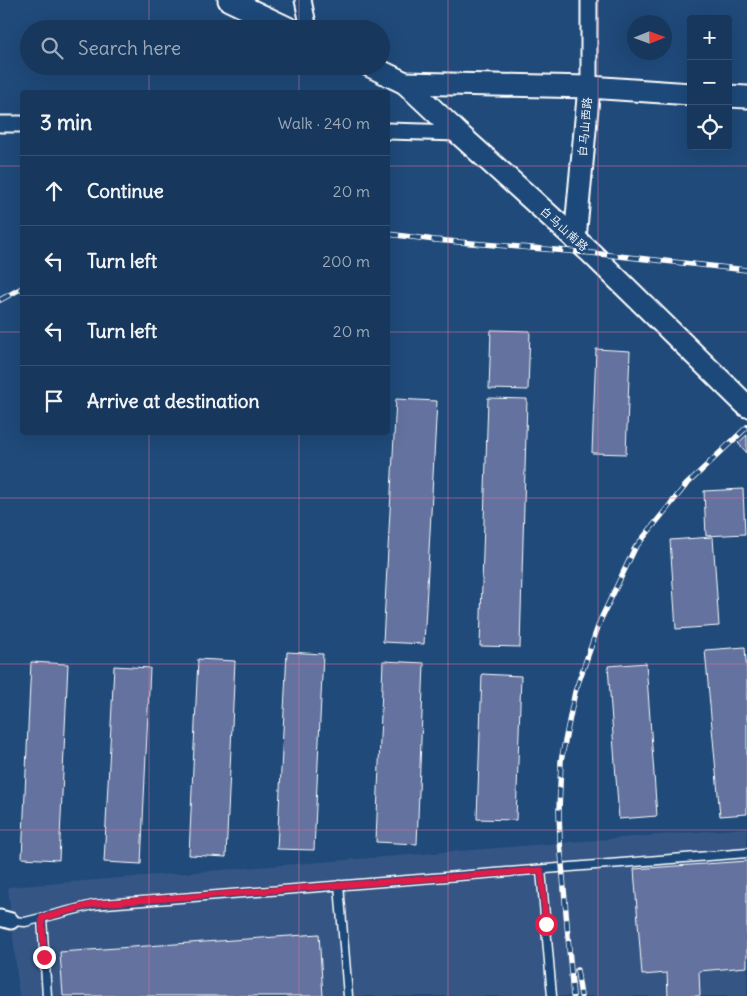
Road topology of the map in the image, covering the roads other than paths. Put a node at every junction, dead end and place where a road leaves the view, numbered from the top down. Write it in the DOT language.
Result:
graph roads {
  1 [pos="229,0"];
  2 [pos="304,0"];
  3 [pos="589,0"];
  4 [pos="271,20"];
  5 [pos="308,20"];
  6 [pos="390,75"];
  7 [pos="405,82"];
  8 [pos="589,87"];
  9 [pos="687,94"];
  10 [pos="732,96"];
  11 [pos="747,97"];
  12 [pos="0,124"];
  13 [pos="20,124"];
  14 [pos="390,131"];
  15 [pos="458,132"];
  16 [pos="575,239"];
  17 [pos="747,406"];
  18 [pos="747,853"];
  19 [pos="541,870"];
  20 [pos="339,886"];
  21 [pos="42,918"];
  22 [pos="5,919"];
  23 [pos="47,996"];
  24 [pos="348,996"];
  25 [pos="552,996"];
  1 -- 4 [label="main road"];
  2 -- 5 [label="street"];
  3 -- 8 [label="street"];
  6 -- 7 [label="main road, 白马山南路"];
  7 -- 8 [label="main road"];
  7 -- 15 [label="main road, 白马山南路"];
  8 -- 9 [label="main road, 白马山西路"];
  8 -- 16 [label="main road, 白马山西路"];
  10 -- 11 [label="main road"];
  12 -- 13 [label="street"];
  14 -- 15 [label="street"];
  15 -- 16 [label="main road, 白马山南路"];
  16 -- 17 [label="main road, 白马山南路"];
  18 -- 19 [label="lane"];
  19 -- 20 [label="lane"];
  19 -- 25 [label="lane"];
  20 -- 21 [label="lane"];
  20 -- 24 [label="lane"];
  21 -- 22 [label="lane"];
  21 -- 23 [label="lane"];
}
